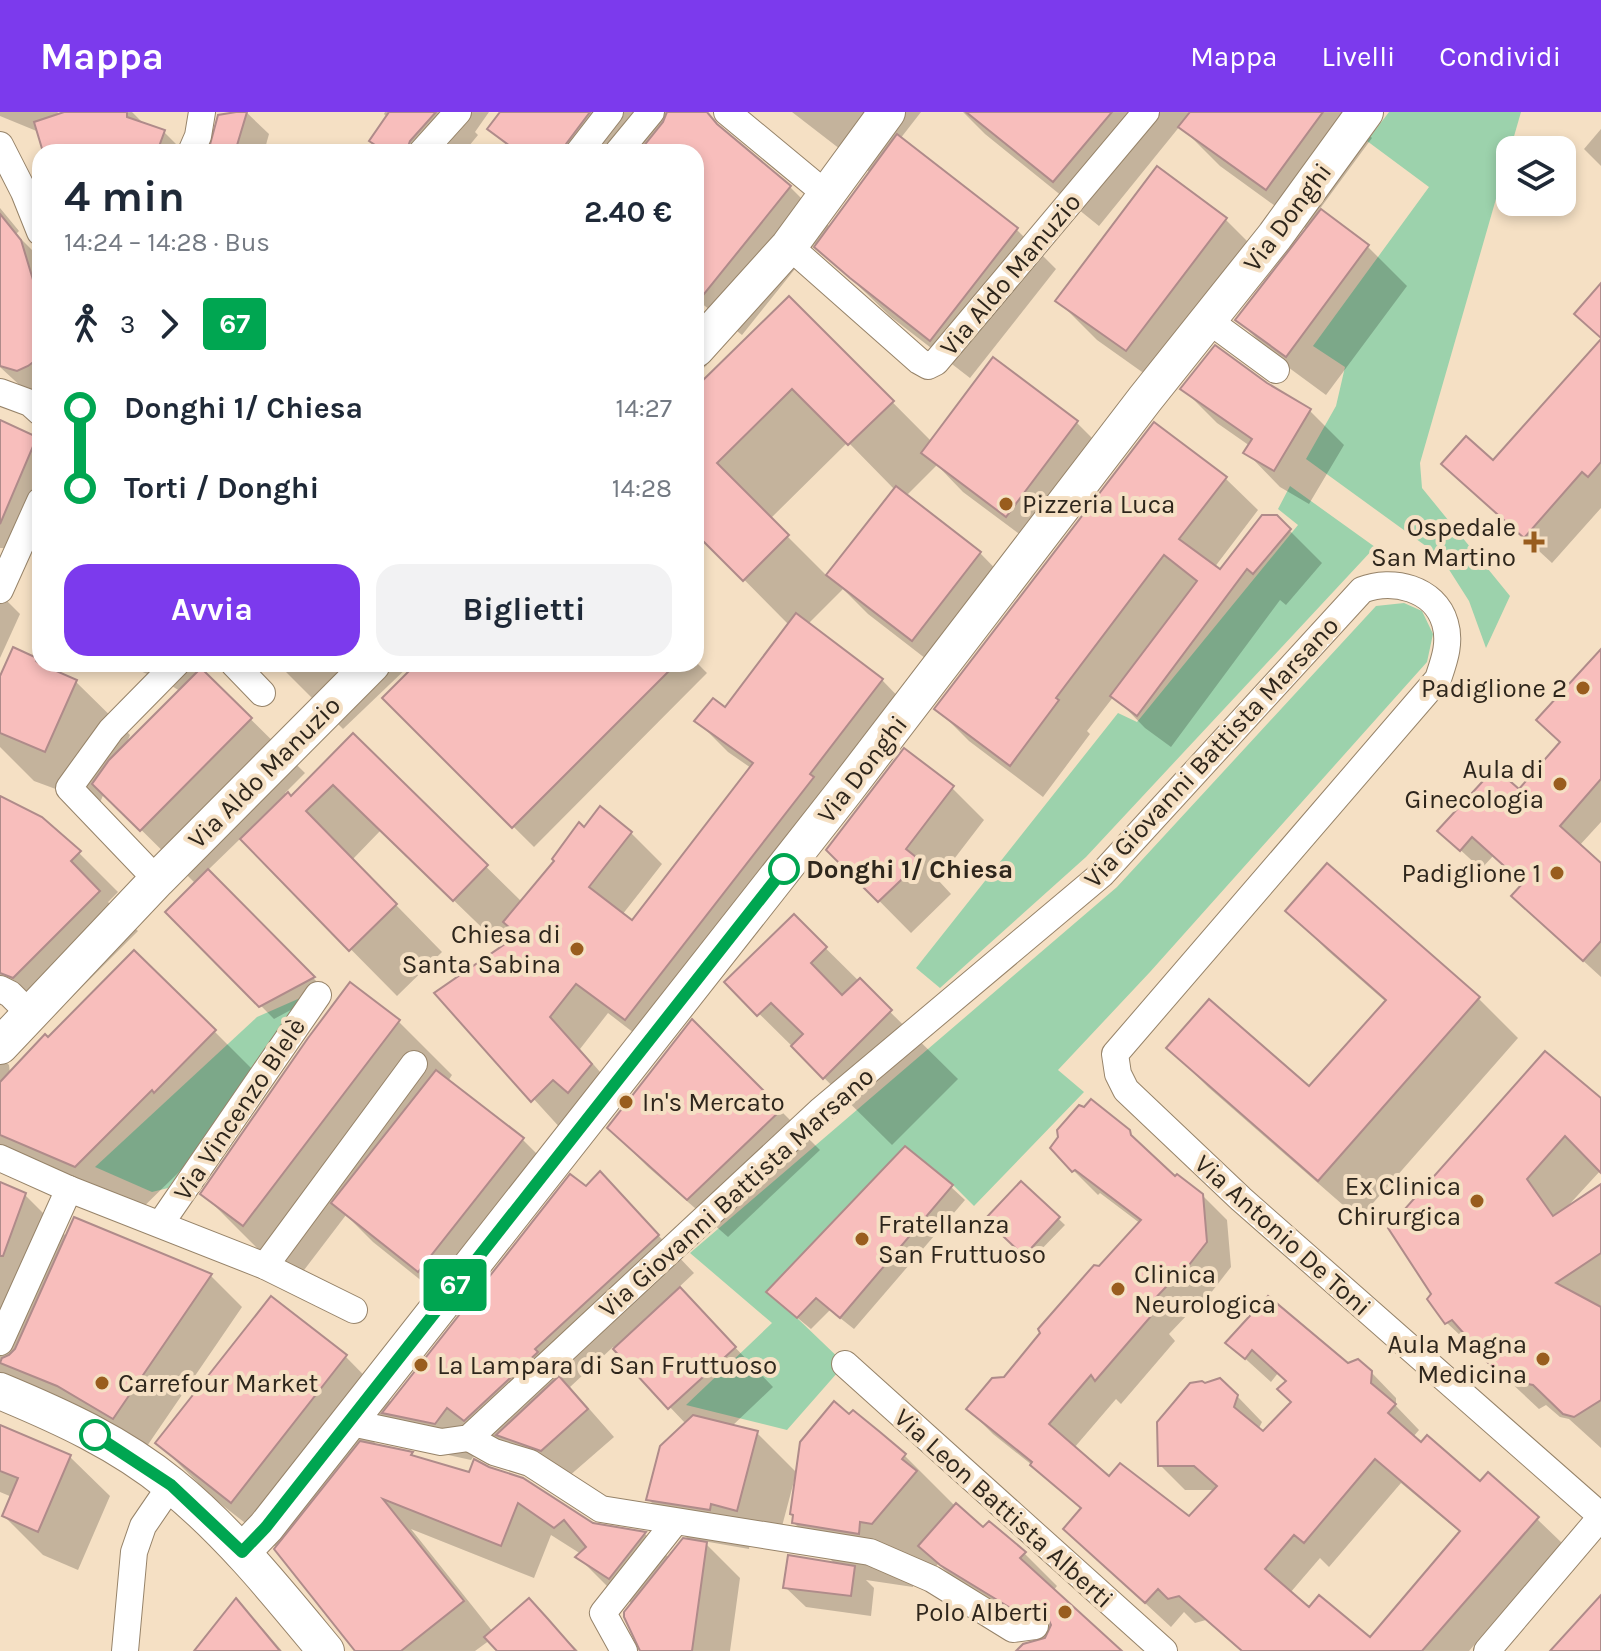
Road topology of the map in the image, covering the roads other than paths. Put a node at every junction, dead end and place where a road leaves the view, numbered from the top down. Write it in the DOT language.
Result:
graph roads {
  1 [pos="202,112"];
  2 [pos="458,112"];
  3 [pos="610,112"];
  4 [pos="651,112"];
  5 [pos="727,112"];
  6 [pos="887,112"];
  7 [pos="1146,112"];
  8 [pos="1365,112"];
  9 [pos="194,144"];
  10 [pos="429,144"];
  11 [pos="585,144"];
  12 [pos="625,144"];
  13 [pos="0,145"];
  14 [pos="826,194"];
  15 [pos="32,212"];
  16 [pos="789,246"];
  17 [pos="1208,320"];
  18 [pos="704,340"];
  19 [pos="1276,370"];
  20 [pos="0,392"];
  21 [pos="32,402"];
  22 [pos="32,519"];
  23 [pos="0,590"];
  24 [pos="168,672"];
  25 [pos="242,672"];
  26 [pos="364,672"];
  27 [pos="262,693"];
  28 [pos="157,880"];
  29 [pos="0,989"];
  30 [pos="318,995"];
  31 [pos="31,1015"];
  32 [pos="0,1046"];
  33 [pos="414,1064"];
  34 [pos="1118,1074"];
  35 [pos="0,1158"];
  36 [pos="69,1189"];
  37 [pos="161,1223"];
  38 [pos="265,1266"];
  39 [pos="354,1310"];
  40 [pos="0,1342"];
  41 [pos="845,1364"];
  42 [pos="0,1391"];
  43 [pos="347,1422"];
  44 [pos="469,1438"];
  45 [pos="171,1485"];
  46 [pos="1601,1516"];
  47 [pos="675,1522"];
  48 [pos="242,1552"];
  49 [pos="1035,1626"];
  50 [pos="1488,1650"];
  51 [pos="125,1651"];
  52 [pos="326,1651"];
  53 [pos="624,1651"];
  54 [pos="1164,1651"];
  1 -- 9 [label="street"];
  2 -- 10 [label="street"];
  3 -- 11 [label="street"];
  4 -- 12 [label="street"];
  5 -- 14 [label="street"];
  6 -- 14 [label="street"];
  7 -- 16 [label="street, Via Aldo Manuzio"];
  8 -- 17 [label="street, Via Donghi"];
  13 -- 15 [label="street"];
  14 -- 16 [label="street"];
  16 -- 18 [label="street"];
  17 -- 19 [label="street"];
  17 -- 43 [label="street, Via Donghi"];
  20 -- 21 [label="street"];
  22 -- 23 [label="street"];
  24 -- 28 [label="street"];
  25 -- 27 [label="street"];
  26 -- 28 [label="street, Via Aldo Manuzio"];
  28 -- 31 [label="street, Via Aldo Manuzio"];
  29 -- 31 [label="street"];
  30 -- 37 [label="street, Via Vincenzo Blelè"];
  31 -- 32 [label="street, Via Aldo Manuzio"];
  33 -- 38 [label="street"];
  34 -- 44 [label="street, Via Giovanni Battista Marsano"];
  34 -- 46 [label="street, Via Antonio De Toni"];
  35 -- 36 [label="street, Via Vincenzo Blelè"];
  36 -- 37 [label="street, Via Vincenzo Blelè"];
  36 -- 40 [label="street"];
  37 -- 38 [label="street, Via Vincenzo Blelè"];
  38 -- 39 [label="street, Via Vincenzo Blelè"];
  41 -- 54 [label="street, Via Leon Battista Alberti"];
  42 -- 45 [label="street"];
  43 -- 44 [label="street"];
  43 -- 48 [label="street, Via Donghi"];
  44 -- 47 [label="street"];
  45 -- 48 [label="street"];
  45 -- 51 [label="street"];
  46 -- 50 [label="street"];
  47 -- 49 [label="street"];
  47 -- 53 [label="street"];
  48 -- 52 [label="street"];
}
